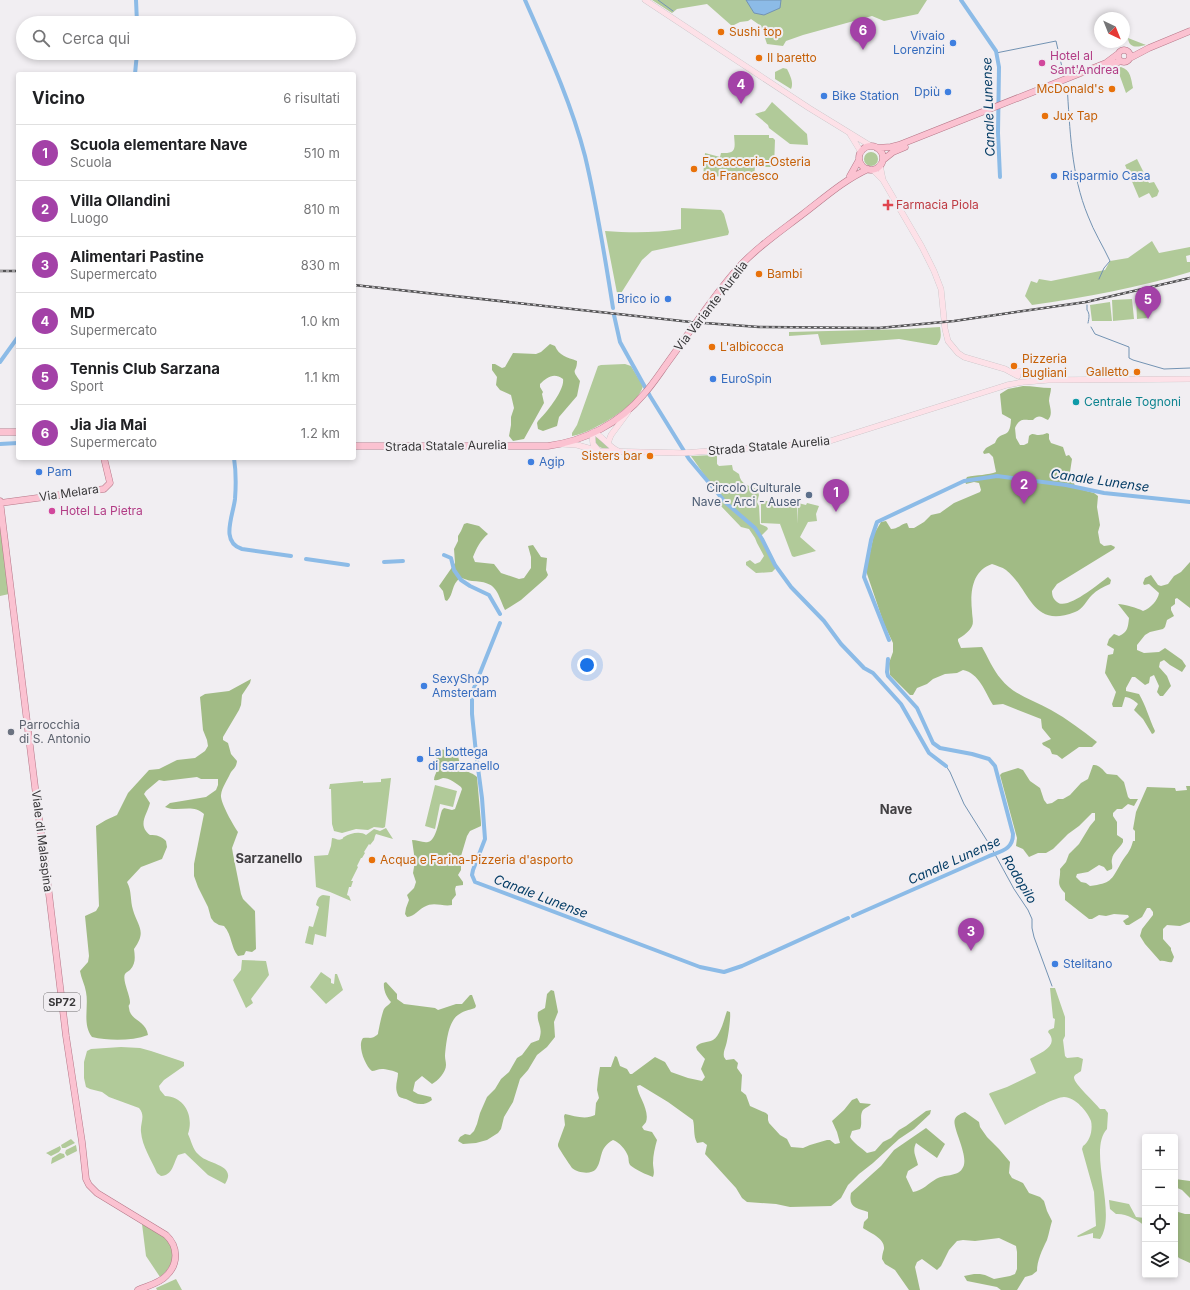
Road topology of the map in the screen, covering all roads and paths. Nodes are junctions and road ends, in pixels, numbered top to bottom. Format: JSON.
{"nodes":[{"id":1,"x":645,"y":0,"type":"edge"},
{"id":2,"x":1190,"y":31,"type":"edge"},
{"id":3,"x":1149,"y":48,"type":"junction"},
{"id":4,"x":1129,"y":51,"type":"junction"},
{"id":5,"x":1118,"y":54,"type":"junction"},
{"id":6,"x":1130,"y":58,"type":"junction"},
{"id":7,"x":1121,"y":61,"type":"junction"},
{"id":8,"x":1004,"y":106,"type":"junction"},
{"id":9,"x":991,"y":111,"type":"junction"},
{"id":10,"x":850,"y":134,"type":"junction"},
{"id":11,"x":874,"y":147,"type":"junction"},
{"id":12,"x":861,"y":152,"type":"junction"},
{"id":13,"x":859,"y":160,"type":"junction"},
{"id":14,"x":881,"y":163,"type":"junction"},
{"id":15,"x":870,"y":169,"type":"junction"},
{"id":16,"x":850,"y":178,"type":"junction"},
{"id":17,"x":883,"y":180,"type":"junction"},
{"id":18,"x":1004,"y":370,"type":"junction"},
{"id":19,"x":1012,"y":372,"type":"junction"},
{"id":20,"x":1025,"y":372,"type":"junction"},
{"id":21,"x":1018,"y":376,"type":"junction"},
{"id":22,"x":1190,"y":379,"type":"edge"},
{"id":23,"x":1048,"y":380,"type":"junction"},
{"id":24,"x":1024,"y":382,"type":"junction"},
{"id":25,"x":1009,"y":385,"type":"junction"},
{"id":26,"x":634,"y":405,"type":"junction"},
{"id":27,"x":0,"y":432,"type":"edge"},
{"id":28,"x":16,"y":432,"type":"edge"},
{"id":29,"x":593,"y":433,"type":"junction"},
{"id":30,"x":580,"y":438,"type":"joint"},
{"id":31,"x":608,"y":443,"type":"junction"},
{"id":32,"x":562,"y":444,"type":"junction"},
{"id":33,"x":356,"y":446,"type":"edge"},
{"id":34,"x":599,"y":451,"type":"junction"},
{"id":35,"x":618,"y":451,"type":"junction"},
{"id":36,"x":104,"y":460,"type":"edge"},
{"id":37,"x":0,"y":502,"type":"edge"},
{"id":38,"x":138,"y":1290,"type":"edge"}],
"edges":[{"from":1,"to":10,"type":"main road"},
{"from":2,"to":3,"type":"main road"},
{"from":3,"to":4,"type":"main road"},
{"from":3,"to":6,"type":"main road"},
{"from":4,"to":5,"type":"main road"},
{"from":4,"to":6,"type":"main road"},
{"from":5,"to":7,"type":"main road"},
{"from":5,"to":8,"type":"main road"},
{"from":6,"to":7,"type":"main road"},
{"from":7,"to":8,"type":"main road"},
{"from":8,"to":9,"type":"main road"},
{"from":9,"to":11,"type":"main road"},
{"from":9,"to":14,"type":"main road"},
{"from":10,"to":11,"type":"main road"},
{"from":10,"to":12,"type":"main road"},
{"from":11,"to":12,"type":"main road"},
{"from":11,"to":14,"type":"main road"},
{"from":12,"to":13,"type":"main road"},
{"from":13,"to":15,"type":"main road"},
{"from":13,"to":16,"type":"main road","name":"Via Variante Aurelia"},
{"from":14,"to":15,"type":"main road"},
{"from":14,"to":17,"type":"main road"},
{"from":15,"to":16,"type":"main road","name":"Via Variante Aurelia"},
{"from":15,"to":17,"type":"main road"},
{"from":16,"to":26,"type":"main road","name":"Via Variante Aurelia"},
{"from":17,"to":18,"type":"main road"},
{"from":18,"to":19,"type":"main road"},
{"from":18,"to":20,"type":"main road"},
{"from":19,"to":21,"type":"main road"},
{"from":19,"to":25,"type":"main road"},
{"from":20,"to":21,"type":"main road"},
{"from":20,"to":23,"type":"main road"},
{"from":20,"to":24,"type":"main road"},
{"from":21,"to":24,"type":"main road"},
{"from":21,"to":25,"type":"main road"},
{"from":22,"to":23,"type":"main road"},
{"from":23,"to":24,"type":"main road","name":"Strada Statale Aurelia"},
{"from":24,"to":25,"type":"main road","name":"Strada Statale Aurelia"},
{"from":25,"to":35,"type":"main road","name":"Strada Statale Aurelia"},
{"from":26,"to":29,"type":"main road","name":"Via Variante Aurelia"},
{"from":26,"to":31,"type":"main road"},
{"from":27,"to":28,"type":"main road"},
{"from":29,"to":30,"type":"main road","name":"Via Variante Aurelia"},
{"from":29,"to":31,"type":"main road"},
{"from":29,"to":34,"type":"main road"},
{"from":30,"to":32,"type":"main road","name":"Strada Statale Aurelia"},
{"from":31,"to":35,"type":"main road"},
{"from":32,"to":33,"type":"main road","name":"Strada Statale Aurelia"},
{"from":32,"to":34,"type":"main road","name":"Strada Statale Aurelia"},
{"from":34,"to":35,"type":"main road","name":"Strada Statale Aurelia"},
{"from":36,"to":37,"type":"main road","name":"Via Melara","number":"SP72"},
{"from":37,"to":38,"type":"main road","name":"Viale di Malaspina","number":"SP72"}]}
